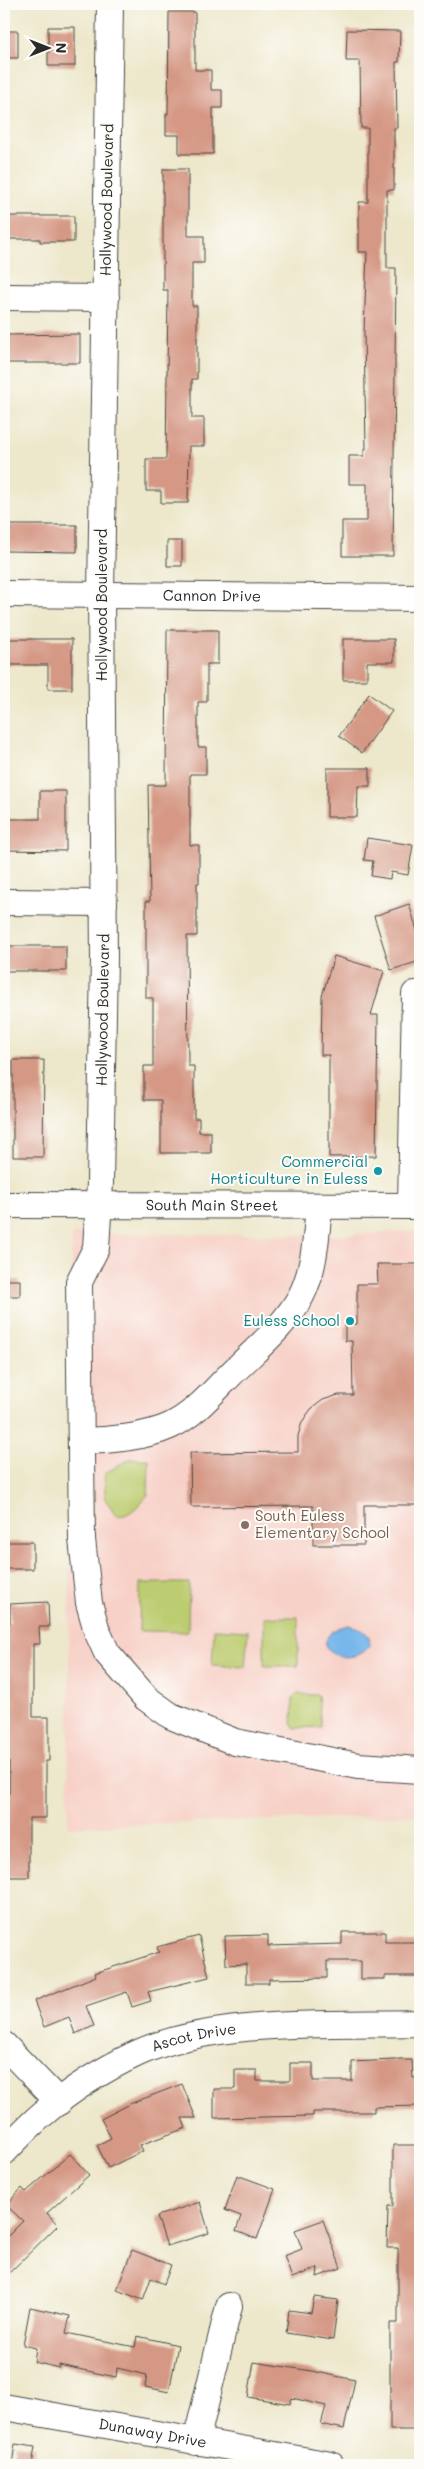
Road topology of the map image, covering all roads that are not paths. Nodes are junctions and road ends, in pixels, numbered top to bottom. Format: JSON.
{"nodes":[{"id":1,"x":110,"y":4,"type":"edge"},
{"id":2,"x":4,"y":297,"type":"edge"},
{"id":3,"x":106,"y":298,"type":"junction"},
{"id":4,"x":4,"y":594,"type":"edge"},
{"id":5,"x":101,"y":594,"type":"junction"},
{"id":6,"x":420,"y":598,"type":"edge"},
{"id":7,"x":4,"y":902,"type":"edge"},
{"id":8,"x":104,"y":903,"type":"junction"},
{"id":9,"x":420,"y":994,"type":"edge"},
{"id":10,"x":4,"y":1205,"type":"edge"},
{"id":11,"x":100,"y":1205,"type":"junction"},
{"id":12,"x":416,"y":1206,"type":"edge"},
{"id":13,"x":319,"y":1207,"type":"junction"},
{"id":14,"x":81,"y":1441,"type":"junction"},
{"id":15,"x":420,"y":1770,"type":"edge"},
{"id":16,"x":420,"y":2023,"type":"edge"},
{"id":17,"x":4,"y":2045,"type":"edge"},
{"id":18,"x":58,"y":2102,"type":"junction"},
{"id":19,"x":4,"y":2152,"type":"edge"},
{"id":20,"x":229,"y":2306,"type":"dead end"},
{"id":21,"x":4,"y":2407,"type":"edge"},
{"id":22,"x":196,"y":2442,"type":"junction"},
{"id":23,"x":331,"y":2465,"type":"edge"}],
"edges":[{"from":1,"to":3,"type":"street","name":"Hollywood Boulevard"},
{"from":2,"to":3,"type":"street"},
{"from":3,"to":5,"type":"street","name":"Hollywood Boulevard"},
{"from":4,"to":5,"type":"street","name":"Cannon Drive"},
{"from":5,"to":6,"type":"street","name":"Cannon Drive"},
{"from":5,"to":8,"type":"street","name":"Hollywood Boulevard"},
{"from":7,"to":8,"type":"street"},
{"from":8,"to":11,"type":"street","name":"Hollywood Boulevard"},
{"from":9,"to":12,"type":"street"},
{"from":10,"to":11,"type":"street","name":"South Main Street"},
{"from":11,"to":13,"type":"street","name":"South Main Street"},
{"from":11,"to":14,"type":"street","name":"Hollywood Boulevard"},
{"from":12,"to":13,"type":"street","name":"South Main Street"},
{"from":13,"to":14,"type":"street"},
{"from":14,"to":15,"type":"street","name":"Hollywood Boulevard"},
{"from":16,"to":18,"type":"street","name":"Ascot Drive"},
{"from":17,"to":18,"type":"street"},
{"from":18,"to":19,"type":"street","name":"Ascot Drive"},
{"from":20,"to":22,"type":"street"},
{"from":21,"to":22,"type":"street","name":"Dunaway Drive"},
{"from":22,"to":23,"type":"street","name":"Dunaway Drive"}]}
